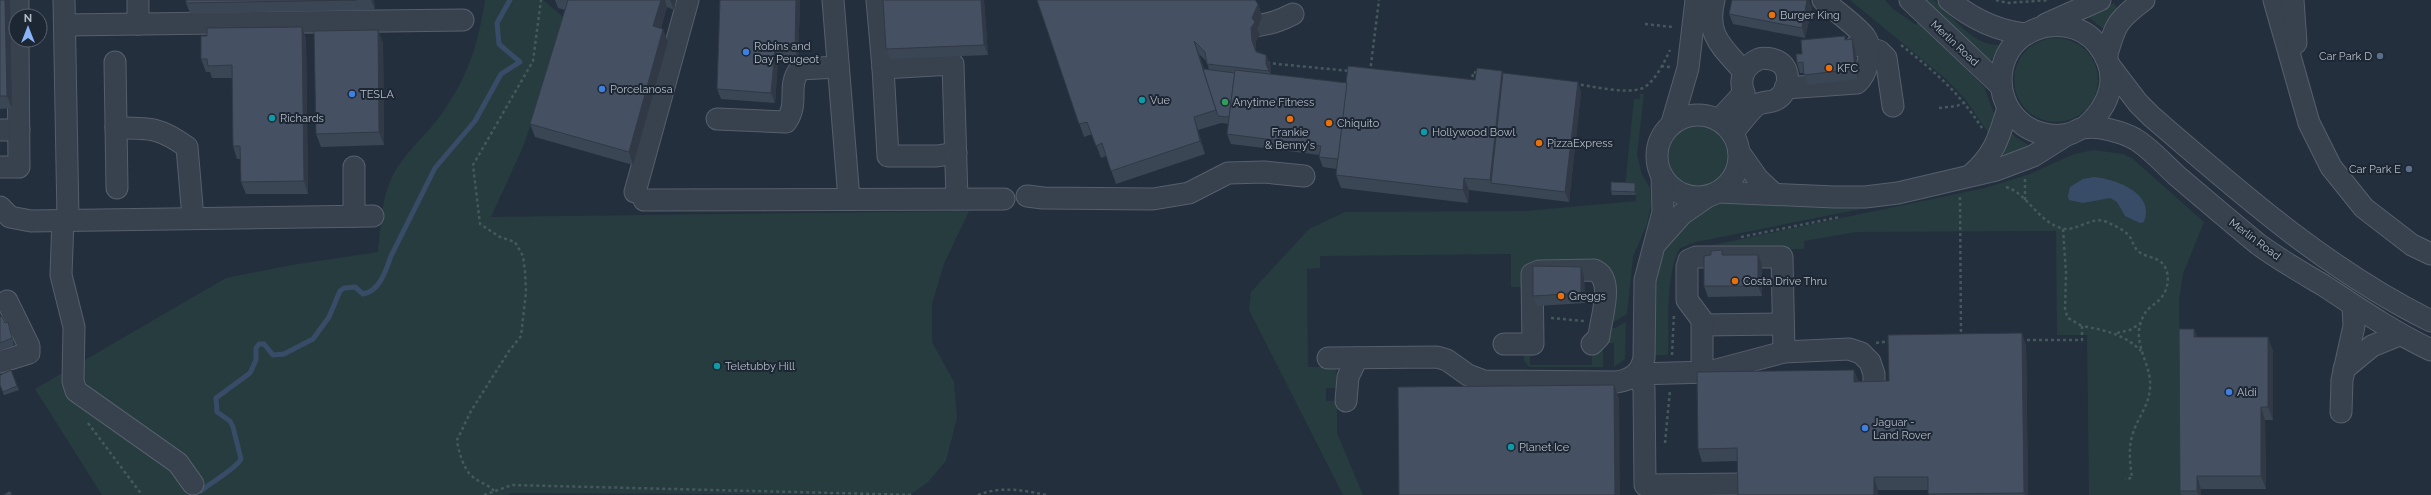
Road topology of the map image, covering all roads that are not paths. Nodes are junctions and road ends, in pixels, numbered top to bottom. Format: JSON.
{"nodes":[{"id":1,"x":64,"y":0,"type":"edge"},
{"id":2,"x":138,"y":0,"type":"edge"},
{"id":3,"x":688,"y":0,"type":"edge"},
{"id":4,"x":833,"y":0,"type":"edge"},
{"id":5,"x":877,"y":0,"type":"edge"},
{"id":6,"x":1223,"y":0,"type":"edge"},
{"id":7,"x":1696,"y":0,"type":"edge"},
{"id":8,"x":1714,"y":0,"type":"edge"},
{"id":9,"x":1726,"y":0,"type":"edge"},
{"id":10,"x":1803,"y":0,"type":"edge"},
{"id":11,"x":1823,"y":0,"type":"edge"},
{"id":12,"x":1910,"y":0,"type":"edge"},
{"id":13,"x":1949,"y":0,"type":"edge"},
{"id":14,"x":2100,"y":0,"type":"edge"},
{"id":15,"x":2144,"y":0,"type":"edge"},
{"id":16,"x":2274,"y":0,"type":"edge"},
{"id":17,"x":2278,"y":0,"type":"edge"},
{"id":18,"x":2293,"y":0,"type":"edge"},
{"id":19,"x":1293,"y":14,"type":"dead end"},
{"id":20,"x":463,"y":20,"type":"dead end"},
{"id":21,"x":2280,"y":21,"type":"junction"},
{"id":22,"x":138,"y":24,"type":"junction"},
{"id":23,"x":65,"y":25,"type":"junction"},
{"id":24,"x":2031,"y":31,"type":"junction"},
{"id":25,"x":17,"y":48,"type":"edge"},
{"id":26,"x":1868,"y":48,"type":"junction"},
{"id":27,"x":2108,"y":61,"type":"junction"},
{"id":28,"x":115,"y":62,"type":"dead end"},
{"id":29,"x":838,"y":67,"type":"junction"},
{"id":30,"x":1747,"y":67,"type":"junction"},
{"id":31,"x":883,"y":68,"type":"junction"},
{"id":32,"x":1686,"y":76,"type":"junction"},
{"id":33,"x":2001,"y":86,"type":"junction"},
{"id":34,"x":1785,"y":88,"type":"junction"},
{"id":35,"x":2301,"y":92,"type":"junction"},
{"id":36,"x":1893,"y":106,"type":"dead end"},
{"id":37,"x":2008,"y":108,"type":"junction"},
{"id":38,"x":717,"y":120,"type":"dead end"},
{"id":39,"x":1672,"y":123,"type":"junction"},
{"id":40,"x":1719,"y":123,"type":"junction"},
{"id":41,"x":116,"y":128,"type":"junction"},
{"id":42,"x":10,"y":130,"type":"edge"},
{"id":43,"x":2076,"y":131,"type":"junction"},
{"id":44,"x":1739,"y":152,"type":"junction"},
{"id":45,"x":956,"y":153,"type":"junction"},
{"id":46,"x":0,"y":167,"type":"edge"},
{"id":47,"x":354,"y":167,"type":"dead end"},
{"id":48,"x":1971,"y":175,"type":"junction"},
{"id":49,"x":1304,"y":176,"type":"dead end"},
{"id":50,"x":1662,"y":176,"type":"junction"},
{"id":51,"x":117,"y":188,"type":"dead end"},
{"id":52,"x":1773,"y":193,"type":"junction"},
{"id":53,"x":1713,"y":194,"type":"junction"},
{"id":54,"x":1027,"y":196,"type":"dead end"},
{"id":55,"x":849,"y":199,"type":"junction"},
{"id":56,"x":957,"y":199,"type":"junction"},
{"id":57,"x":1004,"y":199,"type":"dead end"},
{"id":58,"x":0,"y":207,"type":"edge"},
{"id":59,"x":193,"y":218,"type":"junction"},
{"id":60,"x":66,"y":219,"type":"junction"},
{"id":61,"x":1656,"y":243,"type":"junction"},
{"id":62,"x":2431,"y":254,"type":"edge"},
{"id":63,"x":7,"y":301,"type":"dead end"},
{"id":64,"x":2353,"y":306,"type":"junction"},
{"id":65,"x":2431,"y":321,"type":"edge"},
{"id":66,"x":1783,"y":324,"type":"junction"},
{"id":67,"x":1703,"y":325,"type":"junction"},
{"id":68,"x":2399,"y":335,"type":"junction"},
{"id":69,"x":1504,"y":344,"type":"dead end"},
{"id":70,"x":1592,"y":344,"type":"dead end"},
{"id":71,"x":2431,"y":350,"type":"edge"},
{"id":72,"x":1784,"y":352,"type":"junction"},
{"id":73,"x":1328,"y":358,"type":"dead end"},
{"id":74,"x":1365,"y":358,"type":"junction"},
{"id":75,"x":0,"y":362,"type":"edge"},
{"id":76,"x":2344,"y":369,"type":"junction"},
{"id":77,"x":1702,"y":372,"type":"junction"},
{"id":78,"x":1637,"y":374,"type":"junction"},
{"id":79,"x":1874,"y":386,"type":"edge"},
{"id":80,"x":1346,"y":401,"type":"dead end"},
{"id":81,"x":2341,"y":412,"type":"dead end"},
{"id":82,"x":193,"y":484,"type":"dead end"},
{"id":83,"x":1742,"y":484,"type":"edge"}],
"edges":[{"from":1,"to":23,"type":"street"},
{"from":2,"to":22,"type":"street"},
{"from":3,"to":55,"type":"street"},
{"from":4,"to":29,"type":"street"},
{"from":5,"to":31,"type":"street"},
{"from":6,"to":19,"type":"street"},
{"from":7,"to":32,"type":"street"},
{"from":8,"to":30,"type":"street"},
{"from":9,"to":30,"type":"street"},
{"from":10,"to":26,"type":"street"},
{"from":11,"to":26,"type":"street"},
{"from":12,"to":33,"type":"street","name":"Merlin Road"},
{"from":13,"to":24,"type":"street"},
{"from":14,"to":24,"type":"street"},
{"from":15,"to":27,"type":"street"},
{"from":16,"to":21,"type":"street"},
{"from":17,"to":21,"type":"street"},
{"from":18,"to":35,"type":"street"},
{"from":20,"to":22,"type":"street"},
{"from":21,"to":35,"type":"street"},
{"from":22,"to":23,"type":"street"},
{"from":23,"to":60,"type":"street"},
{"from":24,"to":27,"type":"street"},
{"from":24,"to":33,"type":"street"},
{"from":25,"to":42,"type":"street"},
{"from":26,"to":34,"type":"street"},
{"from":26,"to":36,"type":"street"},
{"from":27,"to":43,"type":"street"},
{"from":27,"to":65,"type":"street"},
{"from":28,"to":41,"type":"street"},
{"from":29,"to":38,"type":"street"},
{"from":29,"to":55,"type":"street"},
{"from":30,"to":34,"type":"street"},
{"from":30,"to":40,"type":"street"},
{"from":31,"to":45,"type":"street"},
{"from":31,"to":45,"type":"street"},
{"from":32,"to":39,"type":"street"},
{"from":32,"to":40,"type":"street"},
{"from":33,"to":37,"type":"street"},
{"from":34,"to":40,"type":"street"},
{"from":35,"to":62,"type":"street"},
{"from":37,"to":43,"type":"street"},
{"from":37,"to":48,"type":"street"},
{"from":39,"to":40,"type":"street"},
{"from":39,"to":50,"type":"street"},
{"from":40,"to":44,"type":"street"},
{"from":41,"to":51,"type":"street"},
{"from":41,"to":59,"type":"street"},
{"from":42,"to":46,"type":"street"},
{"from":43,"to":48,"type":"street"},
{"from":43,"to":64,"type":"street","name":"Merlin Road"},
{"from":44,"to":52,"type":"street"},
{"from":44,"to":53,"type":"street"},
{"from":45,"to":56,"type":"street"},
{"from":47,"to":59,"type":"street"},
{"from":48,"to":52,"type":"street"},
{"from":49,"to":54,"type":"street"},
{"from":50,"to":53,"type":"street"},
{"from":50,"to":61,"type":"street"},
{"from":52,"to":53,"type":"street"},
{"from":53,"to":61,"type":"street"},
{"from":55,"to":56,"type":"street"},
{"from":56,"to":57,"type":"street"},
{"from":58,"to":60,"type":"street"},
{"from":59,"to":60,"type":"street"},
{"from":60,"to":82,"type":"street"},
{"from":61,"to":78,"type":"street"},
{"from":63,"to":75,"type":"street"},
{"from":64,"to":68,"type":"street","name":"Merlin Road"},
{"from":64,"to":76,"type":"street"},
{"from":66,"to":67,"type":"street"},
{"from":66,"to":67,"type":"street"},
{"from":66,"to":72,"type":"street"},
{"from":67,"to":77,"type":"street"},
{"from":68,"to":71,"type":"street","name":"Merlin Road"},
{"from":68,"to":76,"type":"street"},
{"from":69,"to":70,"type":"street"},
{"from":72,"to":77,"type":"street"},
{"from":72,"to":79,"type":"street"},
{"from":73,"to":74,"type":"street"},
{"from":74,"to":78,"type":"street"},
{"from":74,"to":80,"type":"street"},
{"from":76,"to":81,"type":"street"},
{"from":77,"to":78,"type":"street"},
{"from":78,"to":83,"type":"street"}]}
